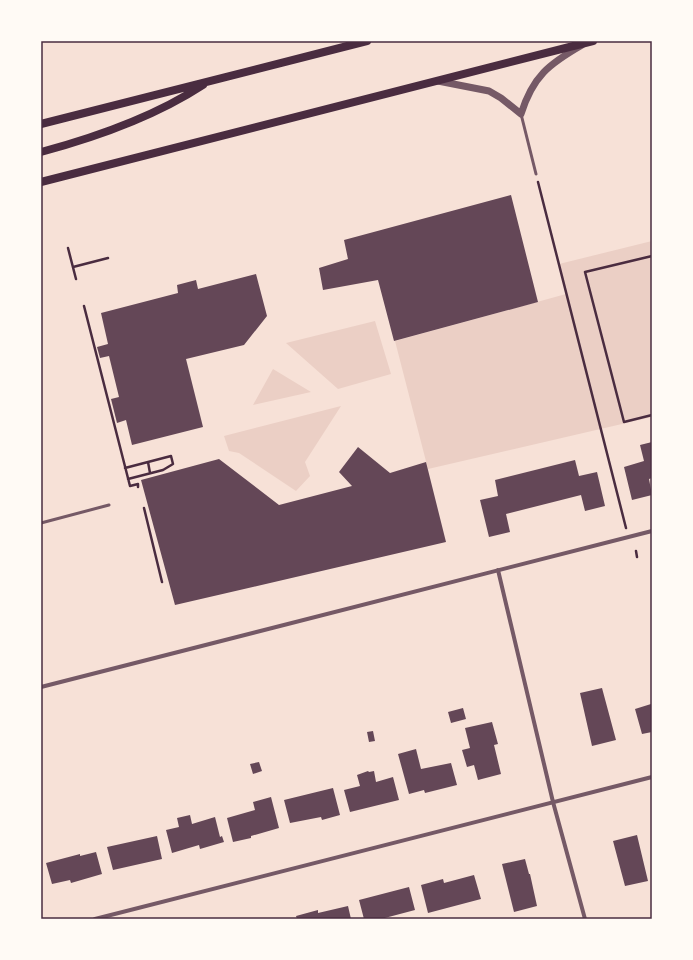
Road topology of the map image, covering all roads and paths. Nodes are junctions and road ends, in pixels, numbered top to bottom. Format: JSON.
{"nodes":[{"id":1,"x":367,"y":41,"type":"edge"},
{"id":2,"x":590,"y":42,"type":"edge"},
{"id":3,"x":209,"y":81,"type":"junction"},
{"id":4,"x":438,"y":81,"type":"junction"},
{"id":5,"x":520,"y":114,"type":"junction"},
{"id":6,"x":41,"y":124,"type":"edge"},
{"id":7,"x":41,"y":152,"type":"edge"},
{"id":8,"x":536,"y":174,"type":"joint"},
{"id":9,"x":41,"y":182,"type":"edge"},
{"id":10,"x":68,"y":248,"type":"dead end"},
{"id":11,"x":652,"y":256,"type":"edge"},
{"id":12,"x":108,"y":258,"type":"dead end"},
{"id":13,"x":73,"y":267,"type":"junction"},
{"id":14,"x":76,"y":279,"type":"dead end"},
{"id":15,"x":84,"y":306,"type":"dead end"},
{"id":16,"x":652,"y":415,"type":"edge"},
{"id":17,"x":148,"y":462,"type":"junction"},
{"id":18,"x":125,"y":468,"type":"junction"},
{"id":19,"x":150,"y":474,"type":"junction"},
{"id":20,"x":128,"y":479,"type":"junction"},
{"id":21,"x":138,"y":486,"type":"dead end"},
{"id":22,"x":109,"y":505,"type":"dead end"},
{"id":23,"x":144,"y":508,"type":"dead end"},
{"id":24,"x":41,"y":523,"type":"edge"},
{"id":25,"x":626,"y":528,"type":"dead end"},
{"id":26,"x":652,"y":532,"type":"edge"},
{"id":27,"x":636,"y":551,"type":"dead end"},
{"id":28,"x":637,"y":557,"type":"dead end"},
{"id":29,"x":498,"y":570,"type":"junction"},
{"id":30,"x":162,"y":582,"type":"dead end"},
{"id":31,"x":41,"y":687,"type":"edge"},
{"id":32,"x":652,"y":777,"type":"edge"},
{"id":33,"x":553,"y":802,"type":"junction"},
{"id":34,"x":95,"y":919,"type":"edge"},
{"id":35,"x":585,"y":919,"type":"edge"}],
"edges":[{"from":1,"to":3,"type":"main road"},
{"from":2,"to":4,"type":"main road"},
{"from":2,"to":5,"type":"street"},
{"from":3,"to":6,"type":"main road"},
{"from":3,"to":7,"type":"main road"},
{"from":4,"to":5,"type":"street"},
{"from":4,"to":9,"type":"main road"},
{"from":5,"to":8,"type":"lane"},
{"from":8,"to":25,"type":"path"},
{"from":10,"to":13,"type":"path"},
{"from":11,"to":16,"type":"path"},
{"from":12,"to":13,"type":"path"},
{"from":13,"to":14,"type":"path"},
{"from":15,"to":18,"type":"path"},
{"from":17,"to":18,"type":"path"},
{"from":17,"to":19,"type":"path"},
{"from":17,"to":19,"type":"path"},
{"from":18,"to":20,"type":"path"},
{"from":19,"to":20,"type":"path"},
{"from":20,"to":21,"type":"path"},
{"from":22,"to":24,"type":"lane"},
{"from":23,"to":30,"type":"path"},
{"from":26,"to":29,"type":"street"},
{"from":27,"to":28,"type":"path"},
{"from":29,"to":31,"type":"street"},
{"from":29,"to":33,"type":"street"},
{"from":32,"to":33,"type":"street"},
{"from":33,"to":34,"type":"street"},
{"from":33,"to":35,"type":"street"}]}
